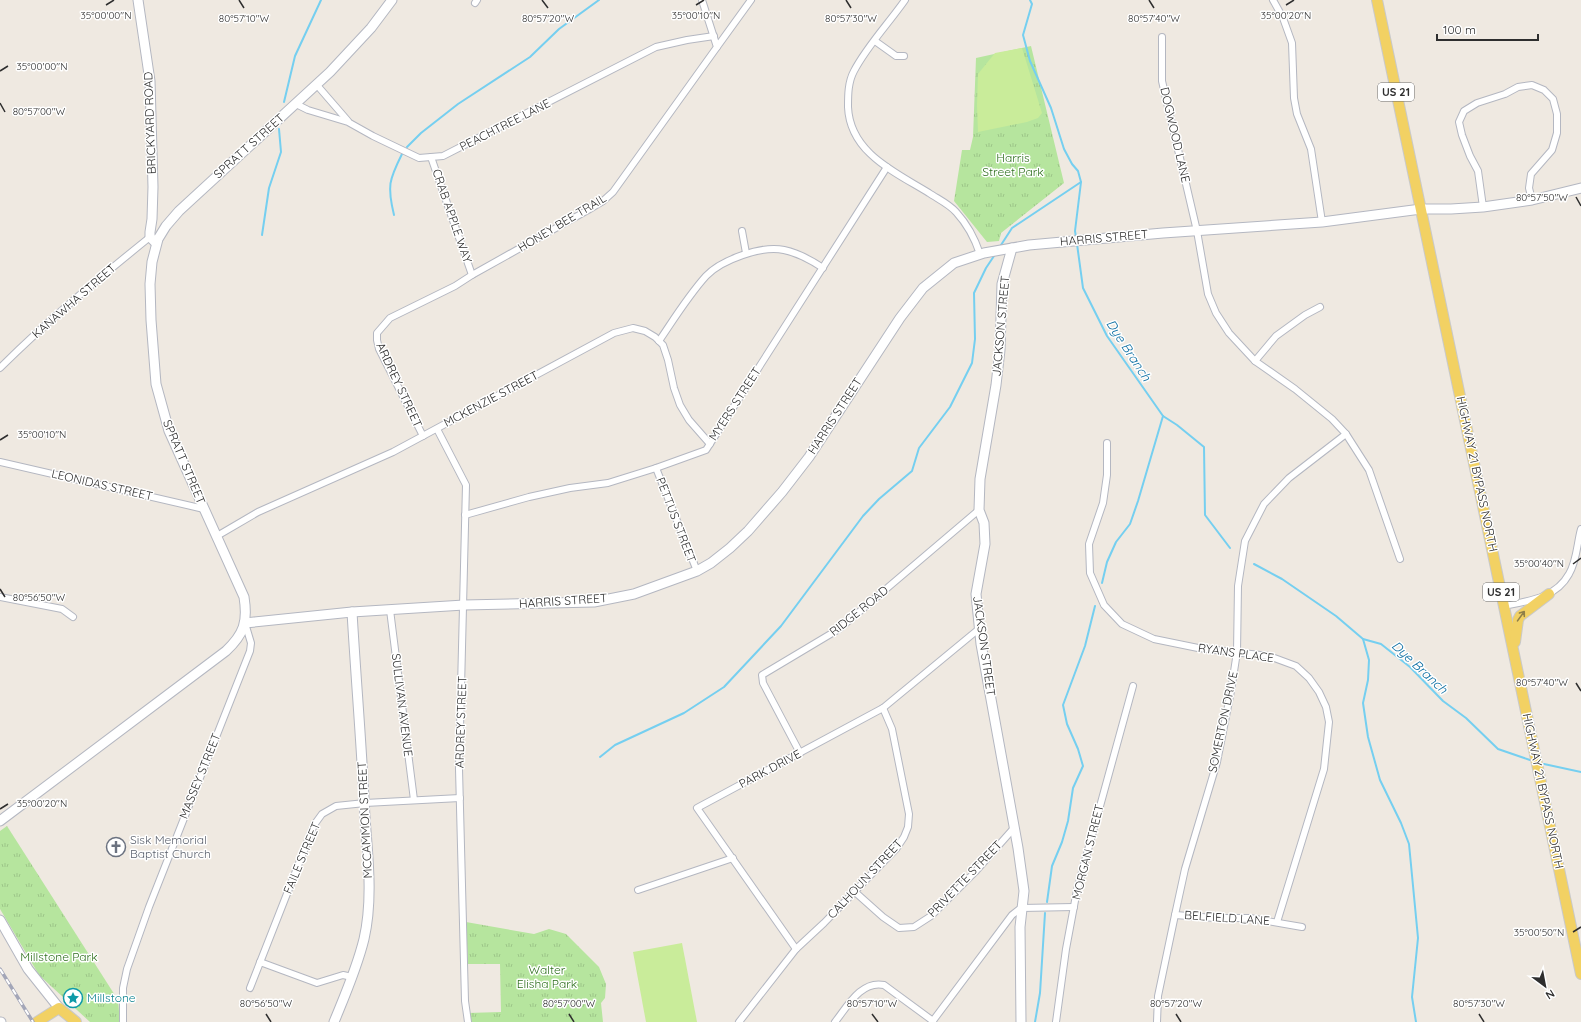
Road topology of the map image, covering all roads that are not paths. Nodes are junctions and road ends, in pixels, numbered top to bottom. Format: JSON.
{"nodes":[{"id":1,"x":138,"y":0,"type":"edge"},
{"id":2,"x":392,"y":0,"type":"edge"},
{"id":3,"x":702,"y":0,"type":"edge"},
{"id":4,"x":751,"y":0,"type":"edge"},
{"id":5,"x":905,"y":0,"type":"edge"},
{"id":6,"x":1273,"y":0,"type":"edge"},
{"id":7,"x":1377,"y":0,"type":"edge"},
{"id":8,"x":714,"y":36,"type":"junction"},
{"id":9,"x":1162,"y":37,"type":"dead end"},
{"id":10,"x":875,"y":41,"type":"junction"},
{"id":11,"x":717,"y":47,"type":"junction"},
{"id":12,"x":904,"y":56,"type":"dead end"},
{"id":13,"x":316,"y":84,"type":"junction"},
{"id":14,"x":296,"y":104,"type":"junction"},
{"id":15,"x":348,"y":122,"type":"junction"},
{"id":16,"x":431,"y":157,"type":"junction"},
{"id":17,"x":887,"y":167,"type":"junction"},
{"id":18,"x":1581,"y":188,"type":"edge"},
{"id":19,"x":1532,"y":200,"type":"junction"},
{"id":20,"x":1483,"y":207,"type":"junction"},
{"id":21,"x":1421,"y":209,"type":"junction"},
{"id":22,"x":1322,"y":222,"type":"junction"},
{"id":23,"x":742,"y":231,"type":"dead end"},
{"id":24,"x":1197,"y":231,"type":"junction"},
{"id":25,"x":153,"y":240,"type":"junction"},
{"id":26,"x":1012,"y":248,"type":"junction"},
{"id":27,"x":746,"y":253,"type":"junction"},
{"id":28,"x":980,"y":254,"type":"junction"},
{"id":29,"x":823,"y":268,"type":"junction"},
{"id":30,"x":472,"y":275,"type":"junction"},
{"id":31,"x":1320,"y":307,"type":"dead end"},
{"id":32,"x":377,"y":333,"type":"joint"},
{"id":33,"x":659,"y":340,"type":"junction"},
{"id":34,"x":1255,"y":361,"type":"junction"},
{"id":35,"x":0,"y":368,"type":"edge"},
{"id":36,"x":437,"y":429,"type":"junction"},
{"id":37,"x":1346,"y":434,"type":"junction"},
{"id":38,"x":423,"y":436,"type":"junction"},
{"id":39,"x":1107,"y":443,"type":"dead end"},
{"id":40,"x":710,"y":444,"type":"junction"},
{"id":41,"x":0,"y":462,"type":"edge"},
{"id":42,"x":656,"y":468,"type":"junction"},
{"id":43,"x":204,"y":509,"type":"junction"},
{"id":44,"x":979,"y":510,"type":"junction"},
{"id":45,"x":465,"y":515,"type":"junction"},
{"id":46,"x":1581,"y":528,"type":"edge"},
{"id":47,"x":217,"y":536,"type":"junction"},
{"id":48,"x":1400,"y":559,"type":"dead end"},
{"id":49,"x":697,"y":571,"type":"junction"},
{"id":50,"x":1549,"y":594,"type":"junction"},
{"id":51,"x":0,"y":597,"type":"edge"},
{"id":52,"x":464,"y":605,"type":"junction"},
{"id":53,"x":1504,"y":606,"type":"junction"},
{"id":54,"x":390,"y":610,"type":"junction"},
{"id":55,"x":352,"y":612,"type":"junction"},
{"id":56,"x":73,"y":617,"type":"dead end"},
{"id":57,"x":245,"y":623,"type":"junction"},
{"id":58,"x":980,"y":628,"type":"junction"},
{"id":59,"x":1514,"y":650,"type":"junction"},
{"id":60,"x":1237,"y":652,"type":"junction"},
{"id":61,"x":1132,"y":686,"type":"dead end"},
{"id":62,"x":883,"y":708,"type":"junction"},
{"id":63,"x":800,"y":753,"type":"junction"},
{"id":64,"x":460,"y":798,"type":"junction"},
{"id":65,"x":414,"y":800,"type":"junction"},
{"id":66,"x":364,"y":803,"type":"junction"},
{"id":67,"x":0,"y":822,"type":"edge"},
{"id":68,"x":1014,"y":828,"type":"junction"},
{"id":69,"x":733,"y":858,"type":"junction"},
{"id":70,"x":638,"y":890,"type":"dead end"},
{"id":71,"x":855,"y":892,"type":"junction"},
{"id":72,"x":1074,"y":907,"type":"junction"},
{"id":73,"x":1022,"y":908,"type":"junction"},
{"id":74,"x":1174,"y":915,"type":"junction"},
{"id":75,"x":0,"y":920,"type":"edge"},
{"id":76,"x":1277,"y":922,"type":"junction"},
{"id":77,"x":1302,"y":927,"type":"dead end"},
{"id":78,"x":796,"y":949,"type":"junction"},
{"id":79,"x":260,"y":962,"type":"junction"},
{"id":80,"x":1581,"y":974,"type":"edge"},
{"id":81,"x":352,"y":977,"type":"junction"},
{"id":82,"x":250,"y":988,"type":"dead end"},
{"id":83,"x":59,"y":1008,"type":"junction"},
{"id":84,"x":37,"y":1022,"type":"edge"},
{"id":85,"x":76,"y":1022,"type":"edge"},
{"id":86,"x":123,"y":1022,"type":"edge"},
{"id":87,"x":334,"y":1022,"type":"edge"},
{"id":88,"x":468,"y":1022,"type":"edge"},
{"id":89,"x":738,"y":1022,"type":"edge"},
{"id":90,"x":836,"y":1022,"type":"edge"},
{"id":91,"x":932,"y":1022,"type":"edge"},
{"id":92,"x":1021,"y":1022,"type":"edge"},
{"id":93,"x":1056,"y":1022,"type":"edge"},
{"id":94,"x":1158,"y":1022,"type":"edge"}],
"edges":[{"from":1,"to":25,"type":"street","name":"BRICKYARD ROAD"},
{"from":2,"to":13,"type":"street","name":"SPRATT STREET"},
{"from":3,"to":8,"type":"street"},
{"from":4,"to":11,"type":"street","name":"HONEY BEE TRAIL"},
{"from":5,"to":10,"type":"street"},
{"from":6,"to":22,"type":"street"},
{"from":7,"to":21,"type":"main road","number":"US 21"},
{"from":8,"to":11,"type":"street"},
{"from":8,"to":16,"type":"street","name":"PEACHTREE LANE"},
{"from":9,"to":24,"type":"street","name":"DOGWOOD LANE"},
{"from":10,"to":12,"type":"street"},
{"from":10,"to":17,"type":"street"},
{"from":11,"to":30,"type":"street","name":"HONEY BEE TRAIL"},
{"from":13,"to":14,"type":"street","name":"SPRATT STREET"},
{"from":13,"to":15,"type":"street"},
{"from":14,"to":15,"type":"street","name":"PEACHTREE LANE"},
{"from":14,"to":25,"type":"street","name":"SPRATT STREET"},
{"from":15,"to":16,"type":"street","name":"PEACHTREE LANE"},
{"from":16,"to":30,"type":"street","name":"CRAB APPLE WAY"},
{"from":17,"to":28,"type":"street"},
{"from":17,"to":29,"type":"street","name":"MYERS STREET"},
{"from":18,"to":19,"type":"street","name":"HARRIS STREET"},
{"from":19,"to":20,"type":"street","name":"HARRIS STREET"},
{"from":19,"to":20,"type":"street"},
{"from":20,"to":21,"type":"street","name":"HARRIS STREET"},
{"from":21,"to":22,"type":"street","name":"HARRIS STREET"},
{"from":21,"to":53,"type":"main road","name":"HIGHWAY 21 BYPASS NORTH","number":"US 21"},
{"from":22,"to":24,"type":"street","name":"HARRIS STREET"},
{"from":23,"to":27,"type":"street"},
{"from":24,"to":26,"type":"street","name":"HARRIS STREET"},
{"from":24,"to":34,"type":"street","name":"DOGWOOD LANE"},
{"from":25,"to":35,"type":"street","name":"KANAWHA STREET"},
{"from":25,"to":43,"type":"street","name":"SPRATT STREET"},
{"from":26,"to":28,"type":"street","name":"HARRIS STREET"},
{"from":26,"to":44,"type":"street","name":"JACKSON STREET"},
{"from":27,"to":29,"type":"street"},
{"from":27,"to":33,"type":"street"},
{"from":28,"to":49,"type":"street","name":"HARRIS STREET"},
{"from":29,"to":40,"type":"street","name":"MYERS STREET"},
{"from":30,"to":32,"type":"street","name":"HONEY BEE TRAIL"},
{"from":31,"to":34,"type":"street"},
{"from":32,"to":38,"type":"street","name":"ARDREY STREET"},
{"from":33,"to":36,"type":"street","name":"MCKENZIE STREET"},
{"from":33,"to":40,"type":"street"},
{"from":34,"to":37,"type":"street","name":"DOGWOOD LANE"},
{"from":36,"to":38,"type":"street","name":"MCKENZIE STREET"},
{"from":36,"to":45,"type":"street","name":"ARDREY STREET"},
{"from":37,"to":48,"type":"street","name":"DOGWOOD LANE"},
{"from":37,"to":60,"type":"street","name":"SOMERTON DRIVE"},
{"from":38,"to":47,"type":"street","name":"MCKENZIE STREET"},
{"from":39,"to":60,"type":"street","name":"RYANS PLACE"},
{"from":40,"to":42,"type":"street","name":"MYERS STREET"},
{"from":41,"to":43,"type":"street","name":"LEONIDAS STREET"},
{"from":42,"to":45,"type":"street","name":"MYERS STREET"},
{"from":42,"to":49,"type":"street","name":"PETTUS STREET"},
{"from":43,"to":47,"type":"street","name":"SPRATT STREET"},
{"from":44,"to":58,"type":"street","name":"JACKSON STREET"},
{"from":44,"to":63,"type":"street","name":"RIDGE ROAD"},
{"from":45,"to":52,"type":"street","name":"ARDREY STREET"},
{"from":46,"to":50,"type":"street"},
{"from":47,"to":57,"type":"street","name":"SPRATT STREET"},
{"from":49,"to":52,"type":"street","name":"HARRIS STREET"},
{"from":50,"to":53,"type":"street"},
{"from":59,"to":50,"type":"main road","one_way":true},
{"from":51,"to":56,"type":"street"},
{"from":52,"to":54,"type":"street","name":"HARRIS STREET"},
{"from":52,"to":64,"type":"street","name":"ARDREY STREET"},
{"from":53,"to":59,"type":"main road","name":"HIGHWAY 21 BYPASS NORTH","number":"US 21"},
{"from":54,"to":55,"type":"street","name":"HARRIS STREET"},
{"from":54,"to":65,"type":"street","name":"SULLIVAN AVENUE"},
{"from":55,"to":57,"type":"street","name":"HARRIS STREET"},
{"from":55,"to":66,"type":"street","name":"MCCAMMON STREET"},
{"from":57,"to":67,"type":"street","name":"SPRATT STREET"},
{"from":57,"to":86,"type":"street","name":"MASSEY STREET"},
{"from":58,"to":62,"type":"street","name":"PARK DRIVE"},
{"from":58,"to":68,"type":"street","name":"JACKSON STREET"},
{"from":59,"to":80,"type":"main road","name":"HIGHWAY 21 BYPASS NORTH","number":"US 21"},
{"from":60,"to":74,"type":"street","name":"SOMERTON DRIVE"},
{"from":60,"to":76,"type":"street","name":"RYANS PLACE"},
{"from":61,"to":72,"type":"street","name":"MORGAN STREET"},
{"from":62,"to":63,"type":"street","name":"PARK DRIVE"},
{"from":62,"to":71,"type":"street","name":"CALHOUN STREET"},
{"from":63,"to":69,"type":"street","name":"PARK DRIVE"},
{"from":64,"to":65,"type":"street","name":"FAILE STREET"},
{"from":64,"to":88,"type":"street","name":"ARDREY STREET"},
{"from":65,"to":66,"type":"street","name":"FAILE STREET"},
{"from":66,"to":79,"type":"street","name":"FAILE STREET"},
{"from":66,"to":81,"type":"street","name":"MCCAMMON STREET"},
{"from":68,"to":71,"type":"street","name":"PRIVETTE STREET"},
{"from":68,"to":73,"type":"street","name":"JACKSON STREET"},
{"from":69,"to":70,"type":"street"},
{"from":69,"to":78,"type":"street","name":"PARK DRIVE"},
{"from":71,"to":78,"type":"street","name":"CALHOUN STREET"},
{"from":72,"to":73,"type":"street"},
{"from":72,"to":93,"type":"street","name":"MORGAN STREET"},
{"from":73,"to":91,"type":"street"},
{"from":73,"to":92,"type":"street","name":"JACKSON STREET"},
{"from":74,"to":76,"type":"street","name":"BELFIELD LANE"},
{"from":74,"to":94,"type":"street","name":"SOMERTON DRIVE"},
{"from":75,"to":83,"type":"street"},
{"from":76,"to":77,"type":"street","name":"BELFIELD LANE"},
{"from":78,"to":89,"type":"street","name":"CALHOUN STREET"},
{"from":79,"to":81,"type":"street"},
{"from":79,"to":82,"type":"street","name":"FAILE STREET"},
{"from":81,"to":87,"type":"street","name":"MCCAMMON STREET"},
{"from":83,"to":84,"type":"main road"},
{"from":83,"to":85,"type":"main road"},
{"from":90,"to":91,"type":"street"}]}
